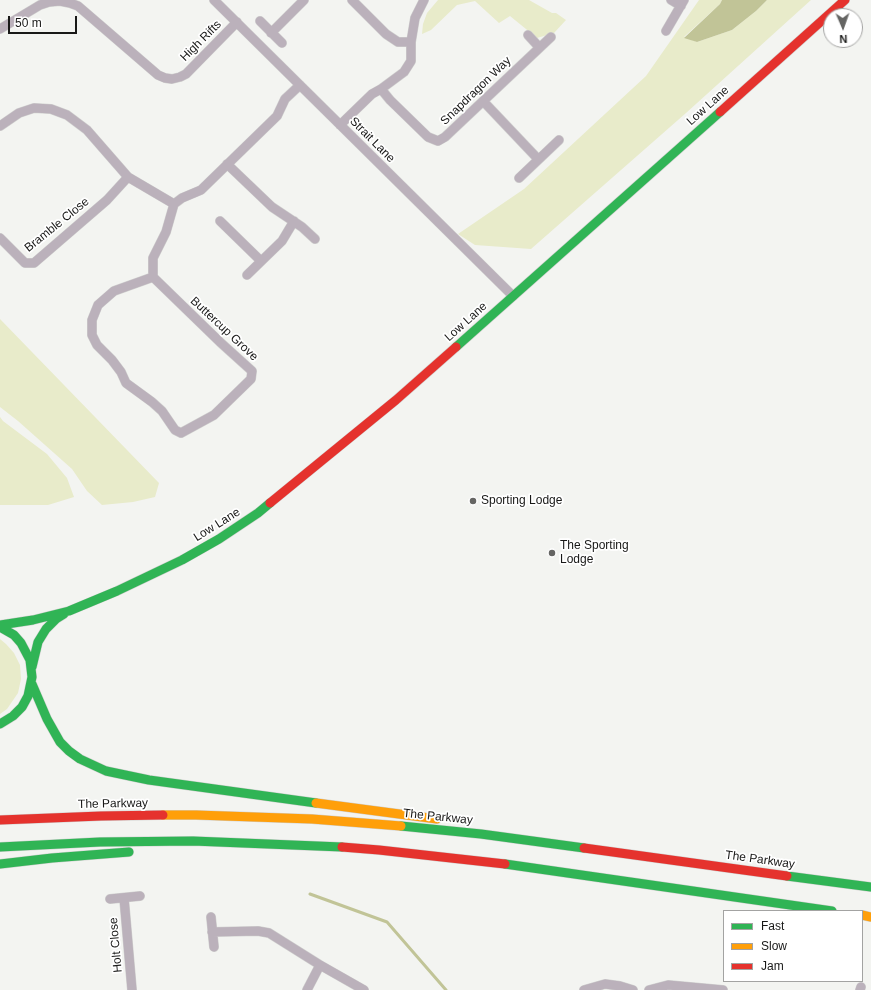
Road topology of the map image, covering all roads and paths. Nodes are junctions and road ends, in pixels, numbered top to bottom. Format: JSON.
{"nodes":[{"id":1,"x":214,"y":0,"type":"edge"},
{"id":2,"x":304,"y":0,"type":"edge"},
{"id":3,"x":352,"y":0,"type":"edge"},
{"id":4,"x":424,"y":0,"type":"edge"},
{"id":5,"x":671,"y":0,"type":"edge"},
{"id":6,"x":845,"y":0,"type":"edge"},
{"id":7,"x":48,"y":1,"type":"edge"},
{"id":8,"x":682,"y":3,"type":"edge"},
{"id":9,"x":237,"y":22,"type":"junction"},
{"id":10,"x":260,"y":22,"type":"dead end"},
{"id":11,"x":0,"y":29,"type":"edge"},
{"id":12,"x":666,"y":31,"type":"dead end"},
{"id":13,"x":271,"y":33,"type":"junction"},
{"id":14,"x":528,"y":35,"type":"dead end"},
{"id":15,"x":551,"y":36,"type":"dead end"},
{"id":16,"x":411,"y":42,"type":"junction"},
{"id":17,"x":282,"y":43,"type":"dead end"},
{"id":18,"x":539,"y":47,"type":"junction"},
{"id":19,"x":300,"y":85,"type":"junction"},
{"id":20,"x":381,"y":89,"type":"junction"},
{"id":21,"x":483,"y":101,"type":"junction"},
{"id":22,"x":340,"y":125,"type":"junction"},
{"id":23,"x":0,"y":126,"type":"edge"},
{"id":24,"x":559,"y":140,"type":"dead end"},
{"id":25,"x":538,"y":159,"type":"junction"},
{"id":26,"x":227,"y":164,"type":"junction"},
{"id":27,"x":128,"y":177,"type":"junction"},
{"id":28,"x":519,"y":178,"type":"dead end"},
{"id":29,"x":174,"y":204,"type":"junction"},
{"id":30,"x":220,"y":221,"type":"dead end"},
{"id":31,"x":294,"y":222,"type":"junction"},
{"id":32,"x":0,"y":238,"type":"edge"},
{"id":33,"x":314,"y":240,"type":"dead end"},
{"id":34,"x":261,"y":261,"type":"junction"},
{"id":35,"x":247,"y":275,"type":"dead end"},
{"id":36,"x":153,"y":277,"type":"junction"},
{"id":37,"x":513,"y":296,"type":"junction"},
{"id":38,"x":69,"y":611,"type":"junction"},
{"id":39,"x":0,"y":626,"type":"edge"},
{"id":40,"x":32,"y":670,"type":"junction"},
{"id":41,"x":32,"y":684,"type":"junction"},
{"id":42,"x":1,"y":725,"type":"edge"},
{"id":43,"x":0,"y":820,"type":"edge"},
{"id":44,"x":448,"y":820,"type":"dead end"},
{"id":45,"x":503,"y":828,"type":"dead end"},
{"id":46,"x":310,"y":845,"type":"junction"},
{"id":47,"x":0,"y":847,"type":"edge"},
{"id":48,"x":161,"y":851,"type":"dead end"},
{"id":49,"x":138,"y":852,"type":"dead end"},
{"id":50,"x":642,"y":856,"type":"junction"},
{"id":51,"x":0,"y":864,"type":"edge"},
{"id":52,"x":871,"y":888,"type":"edge"},
{"id":53,"x":140,"y":896,"type":"dead end"},
{"id":54,"x":124,"y":898,"type":"junction"},
{"id":55,"x":110,"y":899,"type":"dead end"},
{"id":56,"x":825,"y":910,"type":"edge"},
{"id":57,"x":211,"y":917,"type":"dead end"},
{"id":58,"x":212,"y":932,"type":"junction"},
{"id":59,"x":214,"y":947,"type":"dead end"},
{"id":60,"x":320,"y":965,"type":"junction"},
{"id":61,"x":132,"y":990,"type":"edge"},
{"id":62,"x":306,"y":990,"type":"edge"},
{"id":63,"x":364,"y":990,"type":"edge"},
{"id":64,"x":584,"y":990,"type":"edge"},
{"id":65,"x":633,"y":990,"type":"edge"},
{"id":66,"x":649,"y":990,"type":"edge"},
{"id":67,"x":723,"y":990,"type":"edge"}],
"edges":[{"from":1,"to":9,"type":"street","name":"Strait Lane"},
{"from":2,"to":13,"type":"street"},
{"from":3,"to":16,"type":"street"},
{"from":4,"to":16,"type":"street"},
{"from":5,"to":8,"type":"street"},
{"from":6,"to":37,"type":"main road","name":"Low Lane"},
{"from":7,"to":9,"type":"street","name":"High Rifts"},
{"from":7,"to":11,"type":"street","name":"High Rifts"},
{"from":8,"to":12,"type":"street"},
{"from":9,"to":19,"type":"street","name":"Strait Lane"},
{"from":10,"to":13,"type":"street"},
{"from":13,"to":17,"type":"street"},
{"from":14,"to":18,"type":"street"},
{"from":15,"to":18,"type":"street","name":"Snapdragon Way"},
{"from":16,"to":20,"type":"street"},
{"from":18,"to":21,"type":"street","name":"Snapdragon Way"},
{"from":19,"to":22,"type":"street","name":"Strait Lane"},
{"from":19,"to":26,"type":"street"},
{"from":20,"to":21,"type":"street","name":"Snapdragon Way"},
{"from":20,"to":22,"type":"street"},
{"from":21,"to":25,"type":"street"},
{"from":22,"to":37,"type":"street","name":"Strait Lane"},
{"from":23,"to":27,"type":"street"},
{"from":24,"to":25,"type":"street"},
{"from":25,"to":28,"type":"street"},
{"from":26,"to":29,"type":"street"},
{"from":26,"to":31,"type":"street"},
{"from":27,"to":29,"type":"street"},
{"from":27,"to":32,"type":"street","name":"Bramble Close"},
{"from":29,"to":36,"type":"street"},
{"from":30,"to":34,"type":"street"},
{"from":31,"to":33,"type":"street"},
{"from":31,"to":34,"type":"street"},
{"from":34,"to":35,"type":"street"},
{"from":36,"to":36,"type":"street","name":"Buttercup Grove"},
{"from":37,"to":38,"type":"main road","name":"Low Lane"},
{"from":38,"to":39,"type":"main road","name":"Low Lane"},
{"from":38,"to":40,"type":"main road","name":"Low Lane"},
{"from":39,"to":40,"type":"main road"},
{"from":40,"to":41,"type":"main road"},
{"from":41,"to":42,"type":"main road"},
{"from":41,"to":44,"type":"main road"},
{"from":43,"to":50,"type":"main road","name":"The Parkway"},
{"from":45,"to":50,"type":"main road"},
{"from":46,"to":47,"type":"main road"},
{"from":46,"to":48,"type":"main road"},
{"from":46,"to":56,"type":"main road"},
{"from":49,"to":51,"type":"main road"},
{"from":50,"to":52,"type":"main road","name":"The Parkway"},
{"from":53,"to":54,"type":"street"},
{"from":54,"to":55,"type":"street"},
{"from":54,"to":61,"type":"street","name":"Holt Close"},
{"from":57,"to":58,"type":"street"},
{"from":58,"to":59,"type":"street"},
{"from":58,"to":60,"type":"street"},
{"from":60,"to":62,"type":"street"},
{"from":60,"to":63,"type":"street"},
{"from":64,"to":65,"type":"street"},
{"from":66,"to":67,"type":"street"}]}
